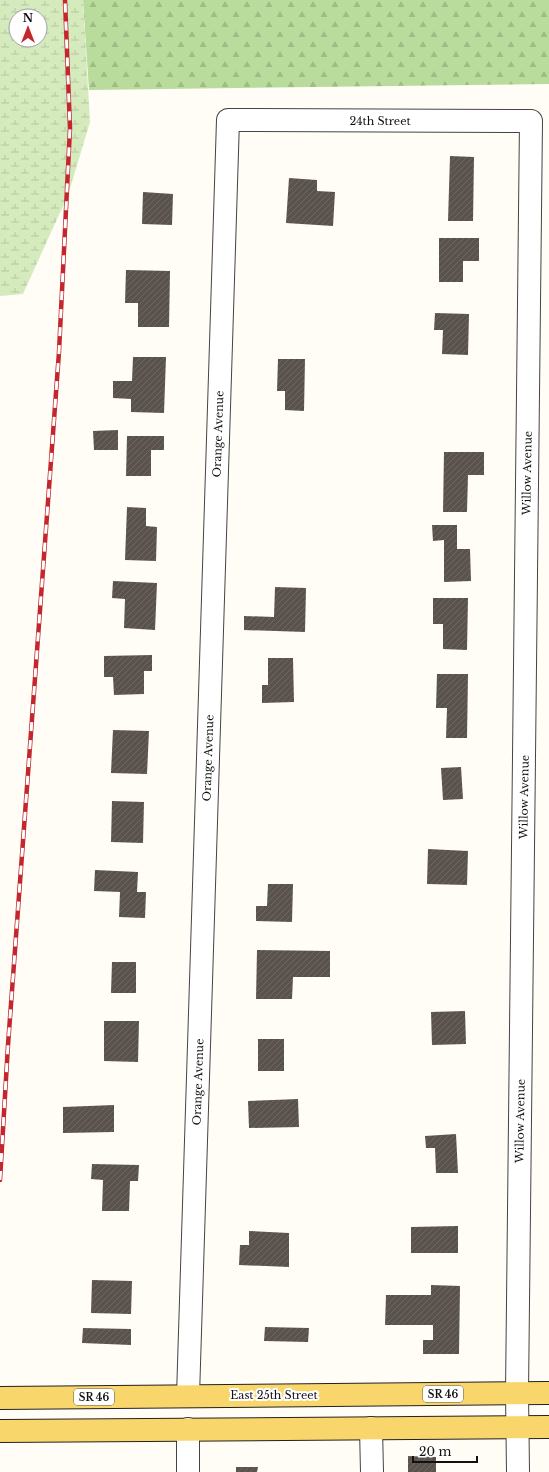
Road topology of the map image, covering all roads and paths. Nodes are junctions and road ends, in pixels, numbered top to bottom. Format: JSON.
{"nodes":[{"id":1,"x":228,"y":120,"type":"joint"},
{"id":2,"x":532,"y":121,"type":"joint"},
{"id":3,"x":517,"y":1393,"type":"junction"},
{"id":4,"x":549,"y":1393,"type":"edge"},
{"id":5,"x":188,"y":1396,"type":"junction"},
{"id":6,"x":0,"y":1398,"type":"edge"},
{"id":7,"x":549,"y":1427,"type":"edge"},
{"id":8,"x":371,"y":1428,"type":"junction"},
{"id":9,"x":517,"y":1428,"type":"junction"},
{"id":10,"x":188,"y":1429,"type":"junction"},
{"id":11,"x":22,"y":1430,"type":"junction"},
{"id":12,"x":0,"y":1431,"type":"edge"},
{"id":13,"x":188,"y":1472,"type":"edge"},
{"id":14,"x":372,"y":1472,"type":"edge"},
{"id":15,"x":518,"y":1472,"type":"edge"}],
"edges":[{"from":1,"to":2,"type":"street","name":"24th Street"},
{"from":1,"to":5,"type":"street","name":"Orange Avenue"},
{"from":2,"to":3,"type":"street","name":"Willow Avenue"},
{"from":3,"to":4,"type":"main road","name":"East 25th Street","number":"SR 46"},
{"from":3,"to":5,"type":"main road","name":"East 25th Street","number":"SR 46"},
{"from":3,"to":9,"type":"street","name":"Willow Avenue"},
{"from":5,"to":6,"type":"main road","name":"East 25th Street","number":"SR 46"},
{"from":5,"to":11,"type":"main road"},
{"from":7,"to":9,"type":"main road"},
{"from":8,"to":9,"type":"main road"},
{"from":8,"to":10,"type":"main road"},
{"from":8,"to":14,"type":"street"},
{"from":9,"to":15,"type":"street","name":"Willow Avenue"},
{"from":10,"to":11,"type":"main road"},
{"from":10,"to":13,"type":"street"},
{"from":11,"to":12,"type":"main road"}]}
